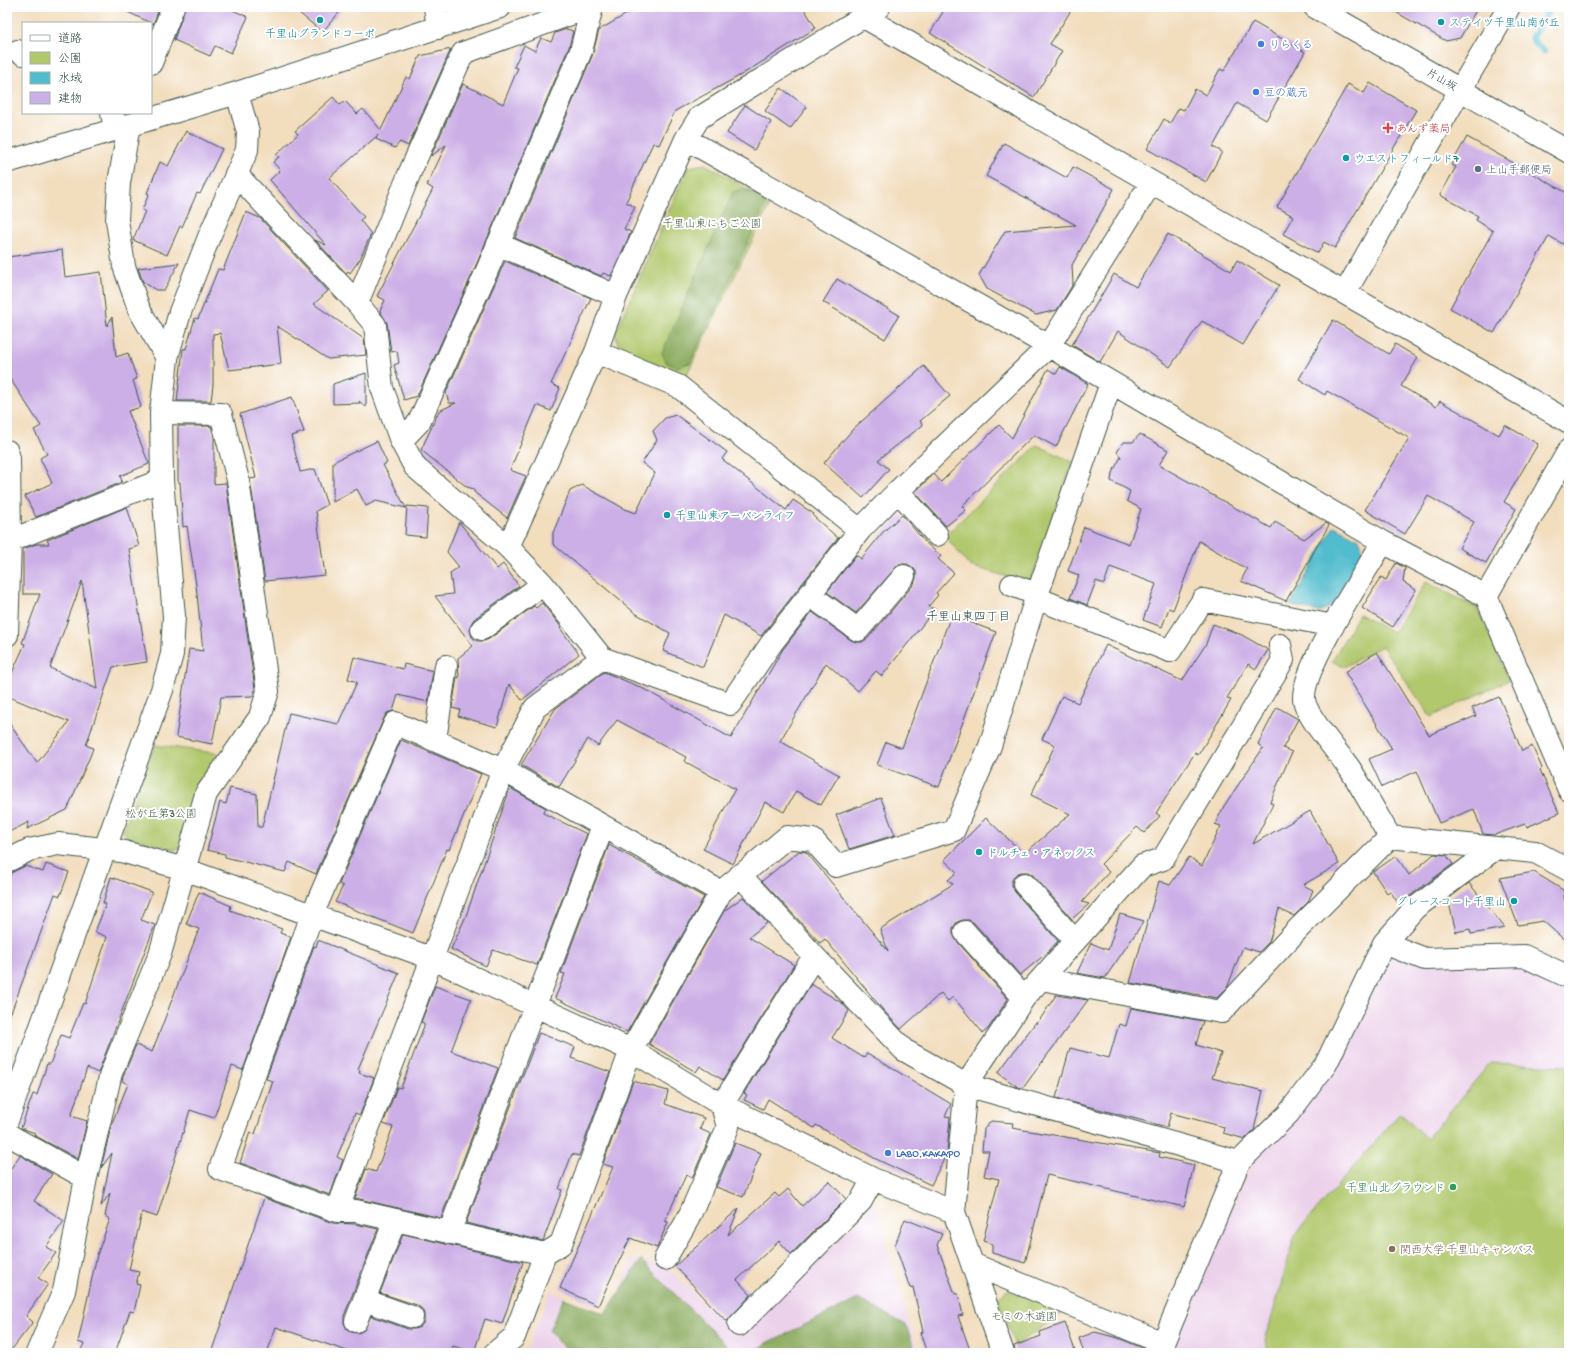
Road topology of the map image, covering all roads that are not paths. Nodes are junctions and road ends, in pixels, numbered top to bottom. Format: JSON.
{"nodes":[{"id":1,"x":172,"y":7,"type":"edge"},
{"id":2,"x":500,"y":7,"type":"edge"},
{"id":3,"x":591,"y":7,"type":"edge"},
{"id":4,"x":1315,"y":7,"type":"edge"},
{"id":5,"x":1509,"y":7,"type":"edge"},
{"id":6,"x":872,"y":12,"type":"edge"},
{"id":7,"x":437,"y":17,"type":"edge"},
{"id":8,"x":152,"y":60,"type":"edge"},
{"id":9,"x":1460,"y":90,"type":"junction"},
{"id":10,"x":237,"y":93,"type":"junction"},
{"id":11,"x":130,"y":120,"type":"edge"},
{"id":12,"x":686,"y":139,"type":"junction"},
{"id":13,"x":1569,"y":152,"type":"edge"},
{"id":14,"x":7,"y":162,"type":"edge"},
{"id":15,"x":236,"y":174,"type":"junction"},
{"id":16,"x":1151,"y":183,"type":"junction"},
{"id":17,"x":498,"y":244,"type":"junction"},
{"id":18,"x":1345,"y":293,"type":"junction"},
{"id":19,"x":616,"y":296,"type":"junction"},
{"id":20,"x":357,"y":303,"type":"junction"},
{"id":21,"x":1049,"y":346,"type":"junction"},
{"id":22,"x":596,"y":352,"type":"junction"},
{"id":23,"x":166,"y":358,"type":"junction"},
{"id":24,"x":1111,"y":383,"type":"junction"},
{"id":25,"x":161,"y":413,"type":"junction"},
{"id":26,"x":1569,"y":422,"type":"edge"},
{"id":27,"x":401,"y":441,"type":"junction"},
{"id":28,"x":1569,"y":450,"type":"edge"},
{"id":29,"x":7,"y":451,"type":"edge"},
{"id":30,"x":162,"y":480,"type":"junction"},
{"id":31,"x":898,"y":491,"type":"junction"},
{"id":32,"x":860,"y":530,"type":"junction"},
{"id":33,"x":937,"y":535,"type":"dead end"},
{"id":34,"x":8,"y":542,"type":"edge"},
{"id":35,"x":1383,"y":542,"type":"junction"},
{"id":36,"x":508,"y":546,"type":"junction"},
{"id":37,"x":904,"y":576,"type":"dead end"},
{"id":38,"x":543,"y":584,"type":"junction"},
{"id":39,"x":1012,"y":585,"type":"dead end"},
{"id":40,"x":810,"y":595,"type":"junction"},
{"id":41,"x":1486,"y":596,"type":"junction"},
{"id":42,"x":1036,"y":598,"type":"junction"},
{"id":43,"x":1333,"y":626,"type":"junction"},
{"id":44,"x":482,"y":629,"type":"dead end"},
{"id":45,"x":7,"y":635,"type":"edge"},
{"id":46,"x":1280,"y":645,"type":"dead end"},
{"id":47,"x":602,"y":658,"type":"junction"},
{"id":48,"x":446,"y":666,"type":"dead end"},
{"id":49,"x":436,"y":740,"type":"junction"},
{"id":50,"x":503,"y":770,"type":"junction"},
{"id":51,"x":1569,"y":790,"type":"edge"},
{"id":52,"x":603,"y":826,"type":"junction"},
{"id":53,"x":1390,"y":837,"type":"junction"},
{"id":54,"x":1496,"y":848,"type":"junction"},
{"id":55,"x":105,"y":849,"type":"junction"},
{"id":56,"x":7,"y":861,"type":"edge"},
{"id":57,"x":184,"y":869,"type":"junction"},
{"id":58,"x":1569,"y":870,"type":"edge"},
{"id":59,"x":740,"y":875,"type":"junction"},
{"id":60,"x":1024,"y":884,"type":"dead end"},
{"id":61,"x":721,"y":892,"type":"junction"},
{"id":62,"x":312,"y":915,"type":"junction"},
{"id":63,"x":965,"y":932,"type":"dead end"},
{"id":64,"x":1075,"y":942,"type":"junction"},
{"id":65,"x":1384,"y":943,"type":"junction"},
{"id":66,"x":814,"y":956,"type":"junction"},
{"id":67,"x":431,"y":958,"type":"junction"},
{"id":68,"x":1569,"y":976,"type":"edge"},
{"id":69,"x":1041,"y":979,"type":"junction"},
{"id":70,"x":1024,"y":998,"type":"junction"},
{"id":71,"x":534,"y":1005,"type":"junction"},
{"id":72,"x":632,"y":1050,"type":"junction"},
{"id":73,"x":966,"y":1085,"type":"junction"},
{"id":74,"x":722,"y":1105,"type":"junction"},
{"id":75,"x":7,"y":1121,"type":"edge"},
{"id":76,"x":7,"y":1134,"type":"edge"},
{"id":77,"x":1239,"y":1162,"type":"junction"},
{"id":78,"x":86,"y":1178,"type":"junction"},
{"id":79,"x":873,"y":1179,"type":"junction"},
{"id":80,"x":336,"y":1211,"type":"junction"},
{"id":81,"x":954,"y":1212,"type":"junction"},
{"id":82,"x":395,"y":1220,"type":"junction"},
{"id":83,"x":449,"y":1233,"type":"junction"},
{"id":84,"x":545,"y":1254,"type":"junction"},
{"id":85,"x":665,"y":1259,"type":"dead end"},
{"id":86,"x":972,"y":1264,"type":"junction"},
{"id":87,"x":364,"y":1300,"type":"junction"},
{"id":88,"x":412,"y":1316,"type":"dead end"},
{"id":89,"x":356,"y":1321,"type":"dead end"},
{"id":90,"x":739,"y":1325,"type":"dead end"},
{"id":91,"x":1164,"y":1348,"type":"edge"},
{"id":92,"x":37,"y":1353,"type":"edge"},
{"id":93,"x":495,"y":1353,"type":"edge"},
{"id":94,"x":1003,"y":1353,"type":"edge"}],
"edges":[{"from":1,"to":8,"type":"street"},
{"from":2,"to":7,"type":"street"},
{"from":3,"to":17,"type":"street"},
{"from":3,"to":20,"type":"street"},
{"from":4,"to":9,"type":"street","name":"片山坂"},
{"from":5,"to":9,"type":"street"},
{"from":6,"to":12,"type":"street"},
{"from":6,"to":16,"type":"street"},
{"from":7,"to":10,"type":"street"},
{"from":9,"to":13,"type":"street","name":"片山坂"},
{"from":9,"to":18,"type":"street"},
{"from":10,"to":11,"type":"street"},
{"from":10,"to":15,"type":"street"},
{"from":11,"to":14,"type":"street"},
{"from":11,"to":23,"type":"street"},
{"from":12,"to":19,"type":"street"},
{"from":12,"to":21,"type":"street"},
{"from":15,"to":20,"type":"street"},
{"from":15,"to":23,"type":"street"},
{"from":16,"to":18,"type":"street"},
{"from":16,"to":21,"type":"street"},
{"from":17,"to":19,"type":"street"},
{"from":17,"to":27,"type":"street"},
{"from":18,"to":26,"type":"street"},
{"from":19,"to":22,"type":"street"},
{"from":20,"to":27,"type":"street"},
{"from":21,"to":24,"type":"street"},
{"from":21,"to":31,"type":"street"},
{"from":22,"to":32,"type":"street"},
{"from":22,"to":36,"type":"street"},
{"from":23,"to":25,"type":"street"},
{"from":24,"to":35,"type":"street"},
{"from":24,"to":42,"type":"street"},
{"from":25,"to":30,"type":"street"},
{"from":25,"to":57,"type":"street"},
{"from":27,"to":36,"type":"street"},
{"from":28,"to":41,"type":"street"},
{"from":29,"to":34,"type":"street"},
{"from":30,"to":34,"type":"street"},
{"from":30,"to":55,"type":"street"},
{"from":31,"to":32,"type":"street"},
{"from":31,"to":33,"type":"street"},
{"from":32,"to":40,"type":"street"},
{"from":34,"to":45,"type":"street"},
{"from":35,"to":41,"type":"street"},
{"from":35,"to":43,"type":"street"},
{"from":36,"to":38,"type":"street"},
{"from":37,"to":40,"type":"street"},
{"from":38,"to":44,"type":"street"},
{"from":38,"to":47,"type":"street"},
{"from":39,"to":42,"type":"street"},
{"from":40,"to":47,"type":"street"},
{"from":41,"to":51,"type":"street"},
{"from":42,"to":43,"type":"street"},
{"from":42,"to":59,"type":"street"},
{"from":43,"to":53,"type":"street"},
{"from":46,"to":64,"type":"street"},
{"from":47,"to":50,"type":"street"},
{"from":48,"to":49,"type":"street"},
{"from":49,"to":50,"type":"street"},
{"from":49,"to":62,"type":"street"},
{"from":50,"to":52,"type":"street"},
{"from":50,"to":67,"type":"street"},
{"from":52,"to":61,"type":"street"},
{"from":52,"to":71,"type":"street"},
{"from":53,"to":54,"type":"street"},
{"from":53,"to":69,"type":"street"},
{"from":54,"to":58,"type":"street"},
{"from":54,"to":65,"type":"street"},
{"from":55,"to":56,"type":"street"},
{"from":55,"to":57,"type":"street"},
{"from":55,"to":75,"type":"street"},
{"from":57,"to":62,"type":"street"},
{"from":57,"to":78,"type":"street"},
{"from":59,"to":61,"type":"street"},
{"from":59,"to":66,"type":"street"},
{"from":60,"to":64,"type":"street"},
{"from":61,"to":72,"type":"street"},
{"from":62,"to":67,"type":"street"},
{"from":62,"to":80,"type":"street"},
{"from":63,"to":70,"type":"street"},
{"from":64,"to":69,"type":"street"},
{"from":65,"to":68,"type":"street"},
{"from":65,"to":77,"type":"street"},
{"from":66,"to":73,"type":"street"},
{"from":66,"to":74,"type":"street"},
{"from":67,"to":71,"type":"street"},
{"from":67,"to":80,"type":"street"},
{"from":69,"to":70,"type":"street"},
{"from":70,"to":73,"type":"street"},
{"from":71,"to":72,"type":"street"},
{"from":71,"to":83,"type":"street"},
{"from":72,"to":74,"type":"street"},
{"from":72,"to":84,"type":"street"},
{"from":73,"to":77,"type":"street"},
{"from":73,"to":81,"type":"street"},
{"from":74,"to":79,"type":"street"},
{"from":74,"to":85,"type":"street"},
{"from":76,"to":78,"type":"street"},
{"from":77,"to":91,"type":"street"},
{"from":78,"to":92,"type":"street"},
{"from":79,"to":81,"type":"street"},
{"from":79,"to":90,"type":"street"},
{"from":80,"to":82,"type":"street"},
{"from":81,"to":86,"type":"street"},
{"from":82,"to":83,"type":"street"},
{"from":82,"to":87,"type":"street"},
{"from":83,"to":84,"type":"street"},
{"from":84,"to":93,"type":"street"},
{"from":86,"to":91,"type":"street"},
{"from":86,"to":94,"type":"street"},
{"from":87,"to":88,"type":"street"},
{"from":87,"to":89,"type":"street"}]}
